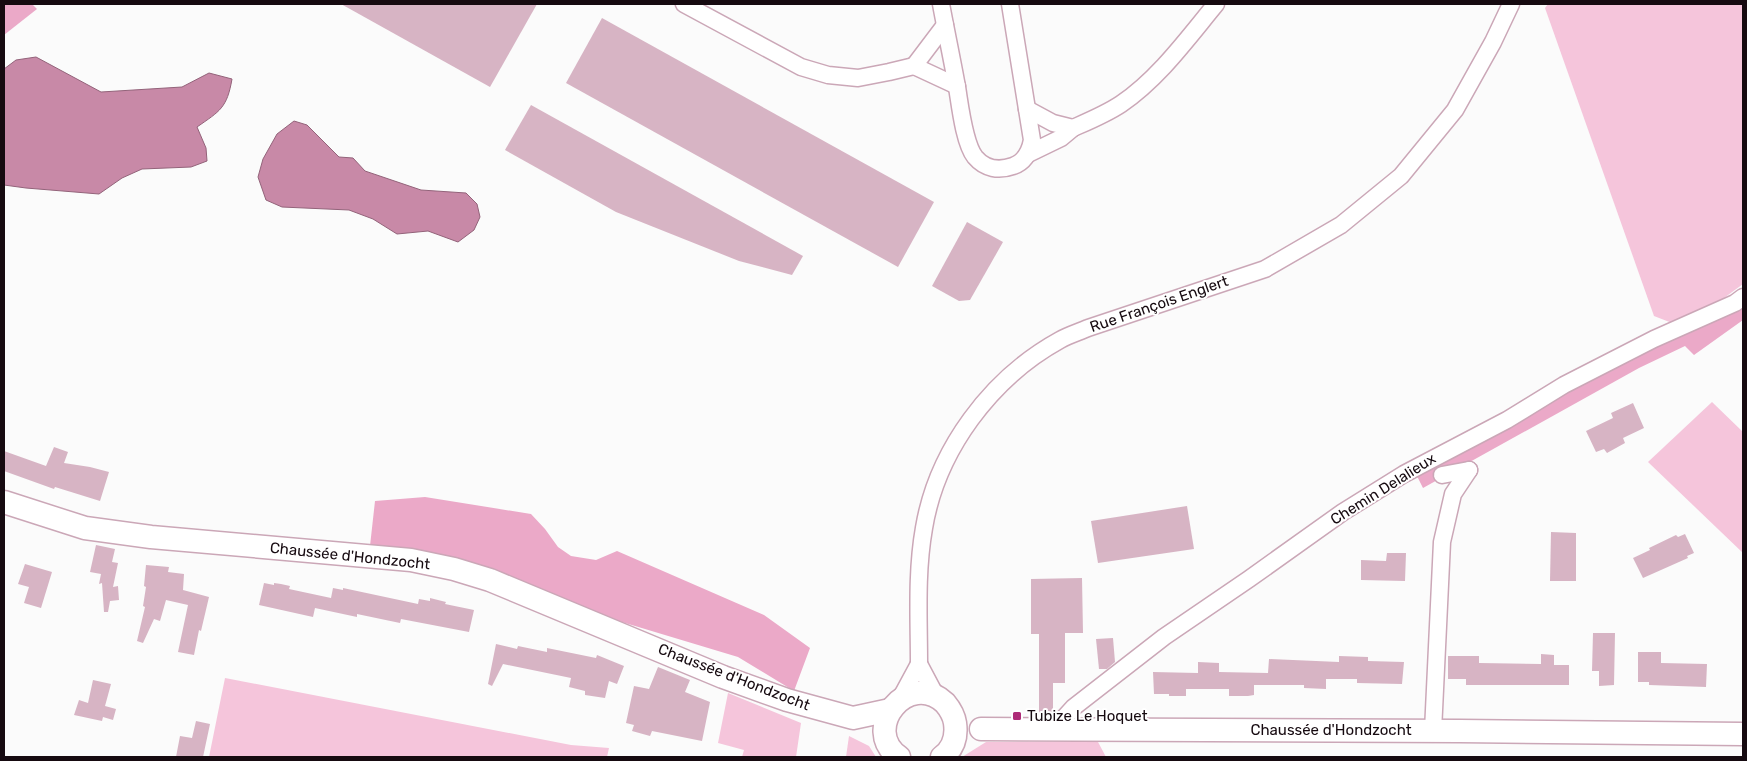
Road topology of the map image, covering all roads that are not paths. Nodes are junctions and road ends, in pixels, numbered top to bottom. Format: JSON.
{"nodes":[{"id":1,"x":684,"y":4,"type":"edge"},
{"id":2,"x":941,"y":4,"type":"edge"},
{"id":3,"x":1010,"y":4,"type":"edge"},
{"id":4,"x":1216,"y":4,"type":"edge"},
{"id":5,"x":1510,"y":4,"type":"edge"},
{"id":6,"x":945,"y":25,"type":"junction"},
{"id":7,"x":914,"y":66,"type":"junction"},
{"id":8,"x":957,"y":86,"type":"junction"},
{"id":9,"x":1027,"y":109,"type":"junction"},
{"id":10,"x":1072,"y":128,"type":"junction"},
{"id":11,"x":1028,"y":154,"type":"junction"},
{"id":12,"x":1743,"y":298,"type":"edge"},
{"id":13,"x":1442,"y":474,"type":"dead end"},
{"id":14,"x":4,"y":502,"type":"edge"},
{"id":15,"x":919,"y":664,"type":"junction"},
{"id":16,"x":944,"y":704,"type":"junction"},
{"id":17,"x":894,"y":706,"type":"junction"},
{"id":18,"x":853,"y":718,"type":"junction"},
{"id":19,"x":981,"y":729,"type":"junction"},
{"id":20,"x":1054,"y":729,"type":"junction"},
{"id":21,"x":1433,"y":731,"type":"junction"},
{"id":22,"x":1743,"y":734,"type":"edge"},
{"id":23,"x":894,"y":751,"type":"edge"},
{"id":24,"x":945,"y":754,"type":"edge"}],
"edges":[{"from":1,"to":7,"type":"street"},
{"from":2,"to":6,"type":"street"},
{"from":3,"to":9,"type":"street"},
{"from":4,"to":10,"type":"street"},
{"from":5,"to":15,"type":"street","name":"Rue François Englert"},
{"from":6,"to":7,"type":"street"},
{"from":6,"to":8,"type":"street"},
{"from":7,"to":8,"type":"street"},
{"from":8,"to":11,"type":"street"},
{"from":9,"to":10,"type":"street"},
{"from":9,"to":11,"type":"street"},
{"from":10,"to":11,"type":"street"},
{"from":12,"to":20,"type":"street","name":"Chemin Delalieux"},
{"from":13,"to":21,"type":"street"},
{"from":14,"to":18,"type":"main road","name":"Chaussée d'Hondzocht"},
{"from":15,"to":16,"type":"street"},
{"from":15,"to":17,"type":"street"},
{"from":16,"to":17,"type":"main road"},
{"from":16,"to":19,"type":"main road"},
{"from":16,"to":24,"type":"main road"},
{"from":17,"to":18,"type":"main road"},
{"from":17,"to":23,"type":"main road"},
{"from":18,"to":23,"type":"main road"},
{"from":19,"to":20,"type":"main road","name":"Chaussée d'Hondzocht"},
{"from":19,"to":24,"type":"main road"},
{"from":20,"to":21,"type":"main road","name":"Chaussée d'Hondzocht"},
{"from":21,"to":22,"type":"main road","name":"Chaussée d'Hondzocht"}]}
